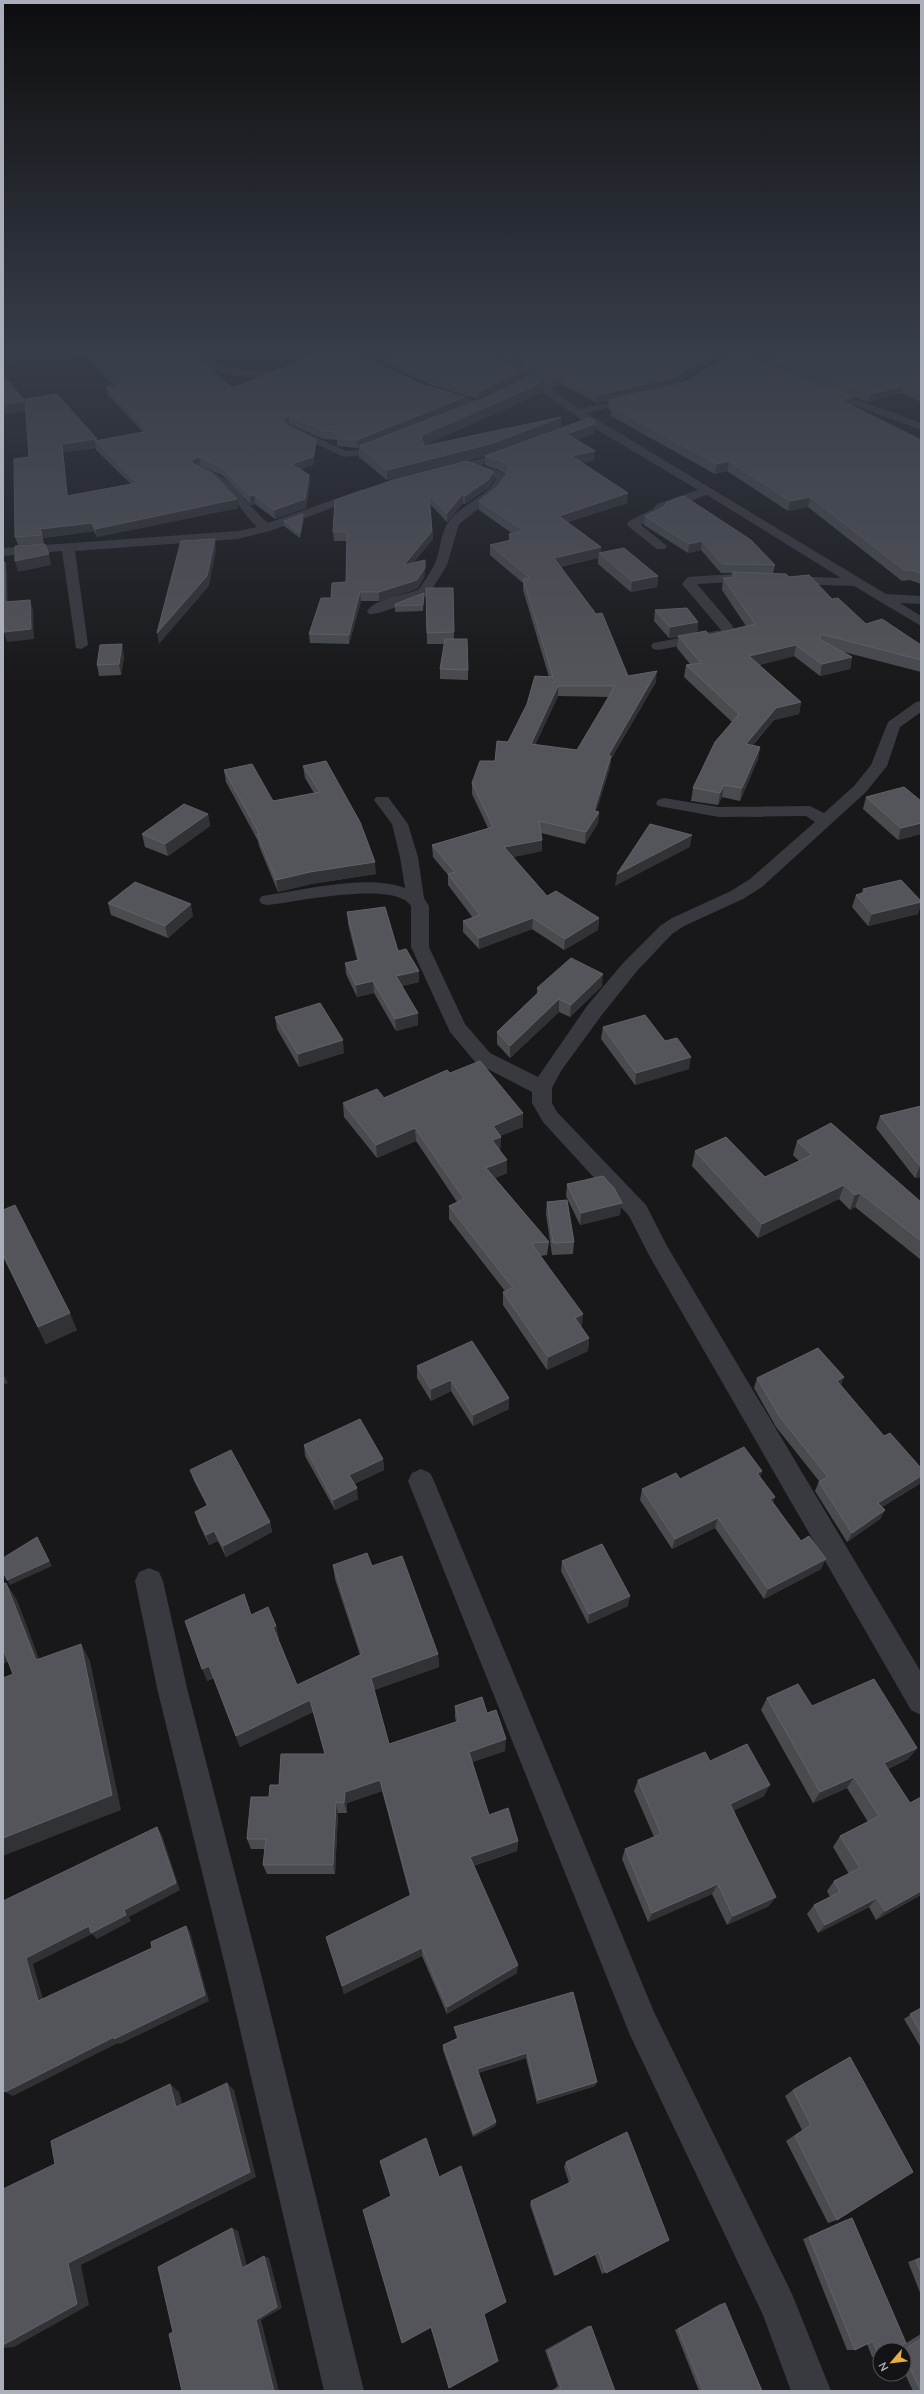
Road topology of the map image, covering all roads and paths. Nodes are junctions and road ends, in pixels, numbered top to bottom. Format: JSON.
{"nodes":[{"id":1,"x":481,"y":462,"type":"edge"},
{"id":2,"x":657,"y":462,"type":"edge"},
{"id":3,"x":469,"y":465,"type":"junction"},
{"id":4,"x":200,"y":470,"type":"edge"},
{"id":5,"x":432,"y":474,"type":"edge"},
{"id":6,"x":372,"y":489,"type":"edge"},
{"id":7,"x":706,"y":491,"type":"junction"},
{"id":8,"x":266,"y":528,"type":"junction"},
{"id":9,"x":662,"y":546,"type":"dead end"},
{"id":10,"x":68,"y":547,"type":"junction"},
{"id":11,"x":3,"y":552,"type":"edge"},
{"id":12,"x":857,"y":582,"type":"junction"},
{"id":13,"x":882,"y":598,"type":"junction"},
{"id":14,"x":921,"y":600,"type":"edge"},
{"id":15,"x":374,"y":611,"type":"dead end"},
{"id":16,"x":921,"y":622,"type":"edge"},
{"id":17,"x":81,"y":645,"type":"dead end"},
{"id":18,"x":658,"y":646,"type":"dead end"},
{"id":19,"x":921,"y":705,"type":"edge"},
{"id":20,"x":382,"y":800,"type":"dead end"},
{"id":21,"x":664,"y":803,"type":"dead end"},
{"id":22,"x":825,"y":821,"type":"junction"},
{"id":23,"x":415,"y":898,"type":"junction"},
{"id":24,"x":268,"y":900,"type":"dead end"},
{"id":25,"x":542,"y":1088,"type":"junction"},
{"id":26,"x":421,"y":1481,"type":"dead end"},
{"id":27,"x":149,"y":1581,"type":"dead end"},
{"id":28,"x":921,"y":1700,"type":"edge"},
{"id":29,"x":344,"y":2391,"type":"edge"},
{"id":30,"x":811,"y":2391,"type":"edge"}],
"edges":[{"from":1,"to":3,"type":"street"},
{"from":2,"to":7,"type":"street"},
{"from":3,"to":5,"type":"street"},
{"from":3,"to":15,"type":"street"},
{"from":4,"to":8,"type":"street"},
{"from":6,"to":8,"type":"street"},
{"from":7,"to":9,"type":"street"},
{"from":7,"to":12,"type":"street"},
{"from":8,"to":10,"type":"street"},
{"from":10,"to":11,"type":"street"},
{"from":10,"to":17,"type":"street"},
{"from":12,"to":13,"type":"street"},
{"from":12,"to":18,"type":"street"},
{"from":13,"to":14,"type":"street"},
{"from":13,"to":16,"type":"street"},
{"from":19,"to":22,"type":"street"},
{"from":20,"to":23,"type":"street"},
{"from":21,"to":22,"type":"street"},
{"from":22,"to":25,"type":"street"},
{"from":23,"to":24,"type":"street"},
{"from":23,"to":25,"type":"street"},
{"from":25,"to":28,"type":"street"},
{"from":26,"to":30,"type":"street"},
{"from":27,"to":29,"type":"street"}]}
